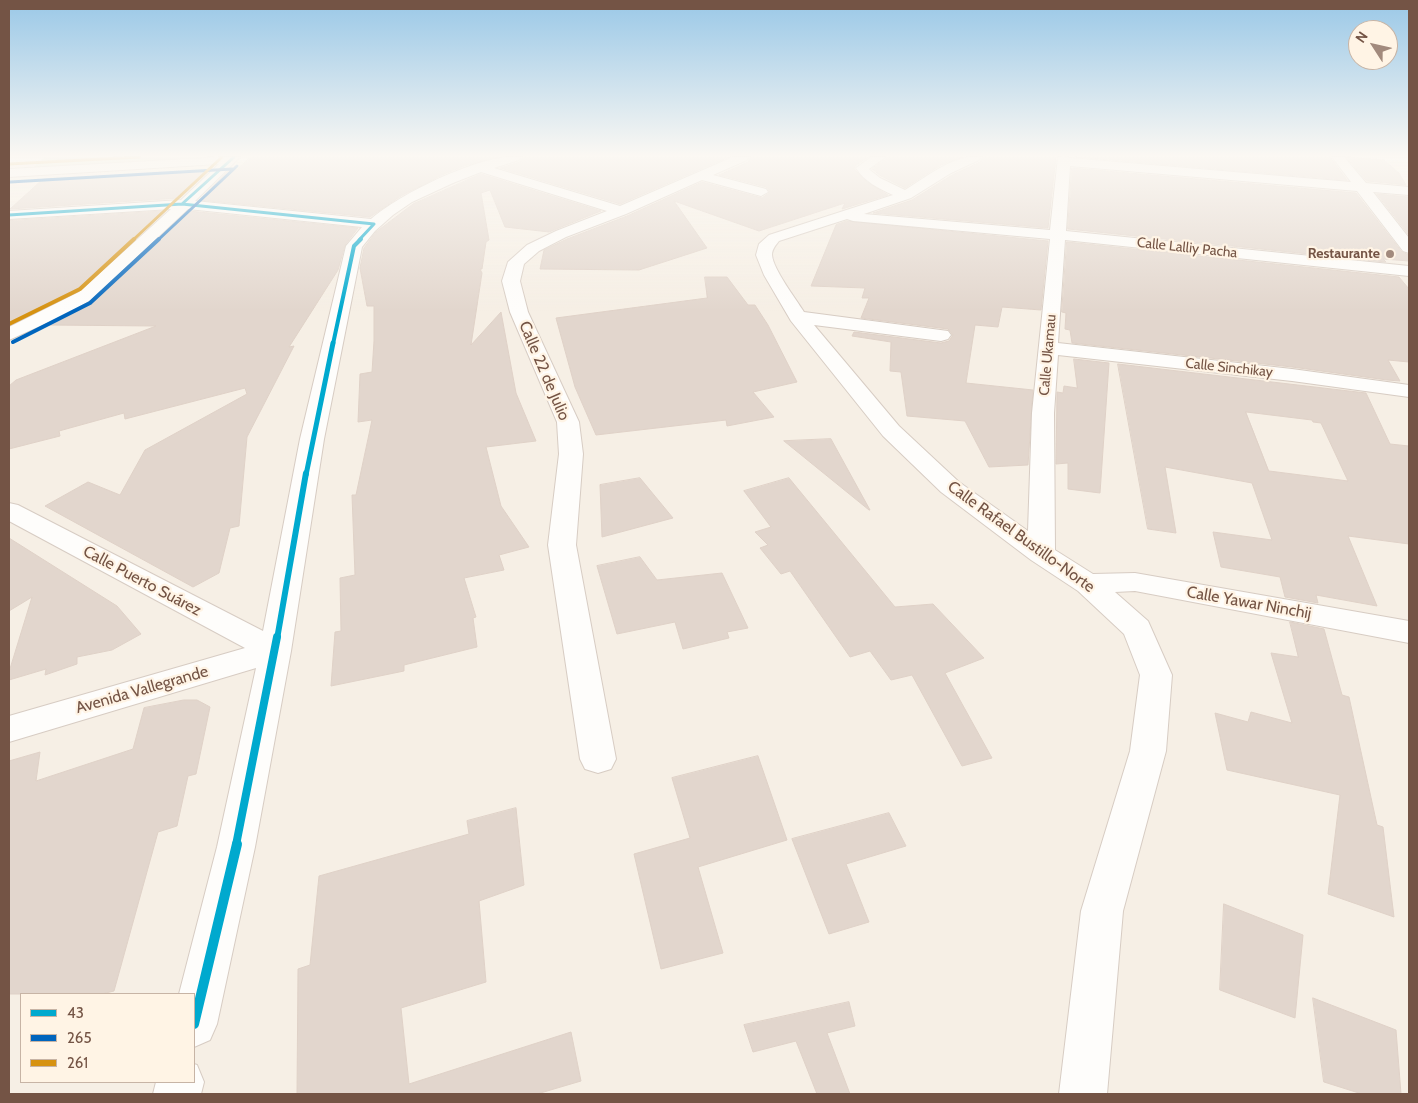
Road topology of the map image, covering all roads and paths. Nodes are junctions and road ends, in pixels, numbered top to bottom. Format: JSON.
{"nodes":[{"id":1,"x":112,"y":208,"type":"edge"},
{"id":2,"x":177,"y":208,"type":"edge"},
{"id":3,"x":225,"y":208,"type":"edge"},
{"id":4,"x":390,"y":208,"type":"edge"},
{"id":5,"x":613,"y":208,"type":"edge"},
{"id":6,"x":627,"y":208,"type":"edge"},
{"id":7,"x":865,"y":208,"type":"edge"},
{"id":8,"x":1060,"y":208,"type":"edge"},
{"id":9,"x":1379,"y":208,"type":"edge"},
{"id":10,"x":621,"y":211,"type":"junction"},
{"id":11,"x":9,"y":215,"type":"edge"},
{"id":12,"x":845,"y":216,"type":"junction"},
{"id":13,"x":374,"y":224,"type":"junction"},
{"id":14,"x":1058,"y":235,"type":"junction"},
{"id":15,"x":1409,"y":248,"type":"edge"},
{"id":16,"x":1409,"y":271,"type":"edge"},
{"id":17,"x":54,"y":313,"type":"junction"},
{"id":18,"x":9,"y":315,"type":"edge"},
{"id":19,"x":798,"y":317,"type":"junction"},
{"id":20,"x":9,"y":334,"type":"edge"},
{"id":21,"x":941,"y":335,"type":"dead end"},
{"id":22,"x":1048,"y":348,"type":"junction"},
{"id":23,"x":1409,"y":391,"type":"edge"},
{"id":24,"x":9,"y":511,"type":"edge"},
{"id":25,"x":1041,"y":554,"type":"junction"},
{"id":26,"x":1088,"y":584,"type":"junction"},
{"id":27,"x":1409,"y":632,"type":"edge"},
{"id":28,"x":275,"y":651,"type":"junction"},
{"id":29,"x":9,"y":729,"type":"edge"},
{"id":30,"x":598,"y":759,"type":"dead end"},
{"id":31,"x":195,"y":1020,"type":"edge"},
{"id":32,"x":1083,"y":1094,"type":"edge"}],
"edges":[{"from":1,"to":11,"type":"street"},
{"from":2,"to":17,"type":"street"},
{"from":3,"to":13,"type":"street"},
{"from":4,"to":13,"type":"street"},
{"from":5,"to":10,"type":"street"},
{"from":6,"to":10,"type":"street","name":"Calle 22 de Julio"},
{"from":7,"to":12,"type":"street","name":"Calle Rafael Bustillo-Norte"},
{"from":8,"to":14,"type":"street","name":"Calle Ukamau"},
{"from":9,"to":15,"type":"street"},
{"from":10,"to":30,"type":"street","name":"Calle 22 de Julio"},
{"from":12,"to":14,"type":"street","name":"Calle Lalliy Pacha"},
{"from":12,"to":19,"type":"street","name":"Calle Rafael Bustillo-Norte"},
{"from":13,"to":28,"type":"street"},
{"from":14,"to":16,"type":"street","name":"Calle Lalliy Pacha"},
{"from":14,"to":22,"type":"street","name":"Calle Ukamau"},
{"from":17,"to":18,"type":"street"},
{"from":17,"to":20,"type":"street"},
{"from":19,"to":21,"type":"street"},
{"from":19,"to":25,"type":"street","name":"Calle Rafael Bustillo-Norte"},
{"from":22,"to":23,"type":"street","name":"Calle Sinchikay"},
{"from":22,"to":25,"type":"street","name":"Calle Ukamau"},
{"from":24,"to":28,"type":"street","name":"Calle Puerto Suárez"},
{"from":25,"to":26,"type":"street","name":"Calle Rafael Bustillo-Norte"},
{"from":26,"to":27,"type":"street","name":"Calle Yawar Ninchij"},
{"from":26,"to":32,"type":"street","name":"Calle Rafael Bustillo-Norte"},
{"from":28,"to":29,"type":"street","name":"Avenida Vallegrande"},
{"from":28,"to":31,"type":"street"}]}
